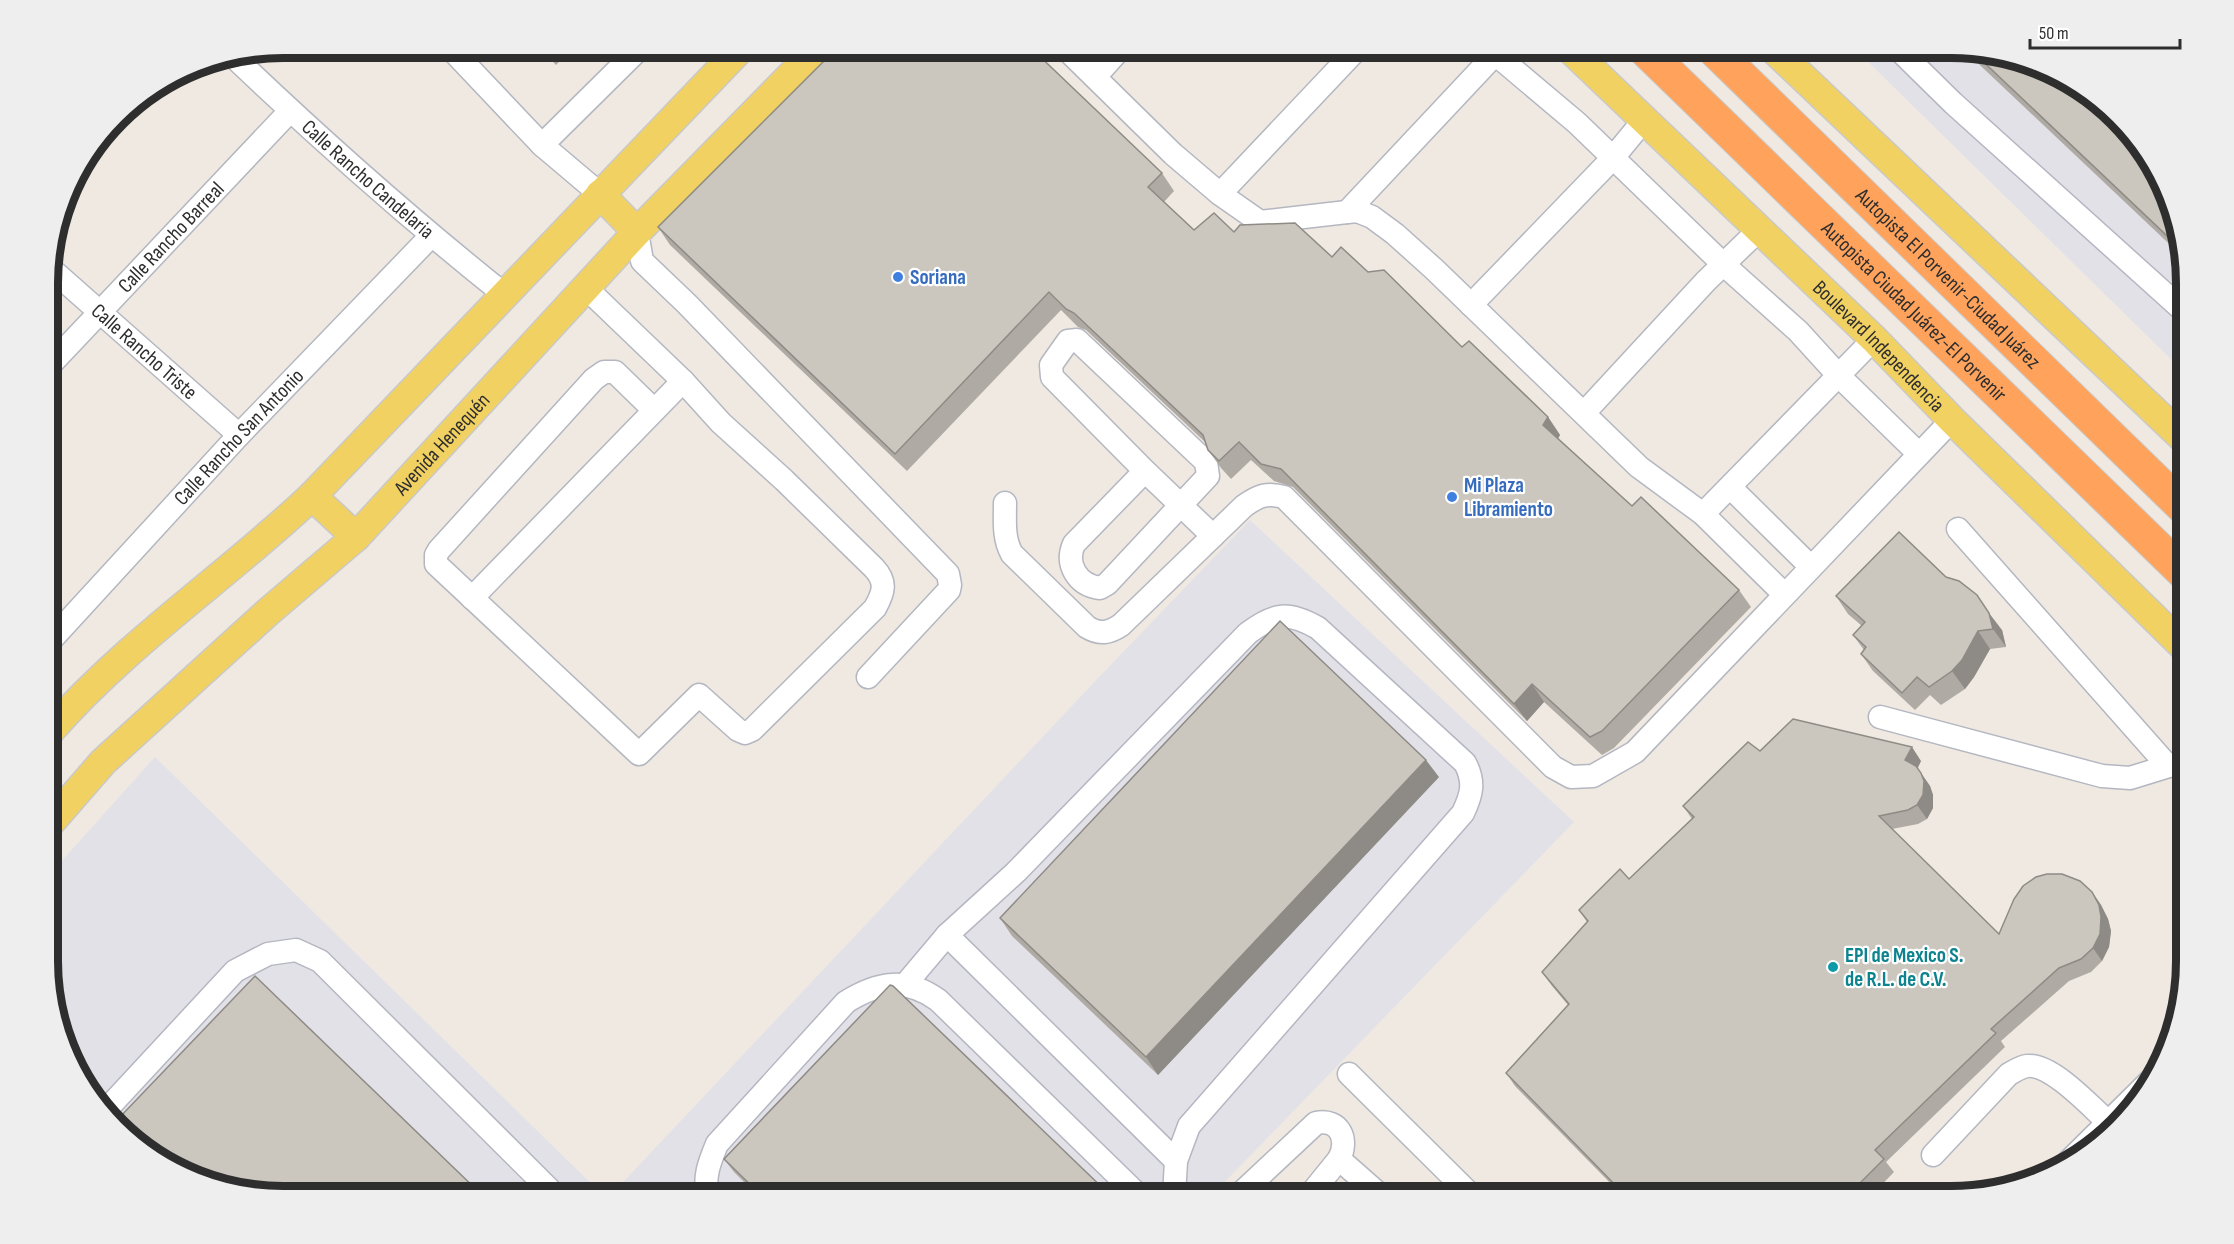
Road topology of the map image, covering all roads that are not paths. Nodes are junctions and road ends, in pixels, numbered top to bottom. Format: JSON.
{"nodes":[{"id":1,"x":459,"y":58,"type":"edge"},
{"id":2,"x":630,"y":58,"type":"edge"},
{"id":3,"x":731,"y":58,"type":"edge"},
{"id":4,"x":808,"y":58,"type":"edge"},
{"id":5,"x":1075,"y":58,"type":"edge"},
{"id":6,"x":1112,"y":58,"type":"edge"},
{"id":7,"x":1349,"y":58,"type":"edge"},
{"id":8,"x":1488,"y":58,"type":"edge"},
{"id":9,"x":1504,"y":58,"type":"edge"},
{"id":10,"x":1579,"y":58,"type":"edge"},
{"id":11,"x":1653,"y":58,"type":"edge"},
{"id":12,"x":1722,"y":58,"type":"edge"},
{"id":13,"x":1783,"y":58,"type":"edge"},
{"id":14,"x":1907,"y":58,"type":"edge"},
{"id":15,"x":240,"y":63,"type":"edge"},
{"id":16,"x":1095,"y":77,"type":"junction"},
{"id":17,"x":290,"y":111,"type":"junction"},
{"id":18,"x":1644,"y":120,"type":"junction"},
{"id":19,"x":542,"y":145,"type":"junction"},
{"id":20,"x":1612,"y":159,"type":"junction"},
{"id":21,"x":600,"y":194,"type":"junction"},
{"id":22,"x":1220,"y":194,"type":"junction"},
{"id":23,"x":1347,"y":212,"type":"junction"},
{"id":24,"x":1759,"y":230,"type":"junction"},
{"id":25,"x":637,"y":232,"type":"junction"},
{"id":26,"x":431,"y":236,"type":"junction"},
{"id":27,"x":1723,"y":264,"type":"junction"},
{"id":28,"x":59,"y":276,"type":"edge"},
{"id":29,"x":585,"y":288,"type":"junction"},
{"id":30,"x":505,"y":295,"type":"junction"},
{"id":31,"x":2176,"y":303,"type":"edge"},
{"id":32,"x":1471,"y":305,"type":"junction"},
{"id":33,"x":100,"y":314,"type":"junction"},
{"id":34,"x":1874,"y":339,"type":"junction"},
{"id":35,"x":58,"y":357,"type":"edge"},
{"id":36,"x":1839,"y":376,"type":"junction"},
{"id":37,"x":683,"y":381,"type":"junction"},
{"id":38,"x":654,"y":410,"type":"junction"},
{"id":39,"x":1584,"y":413,"type":"junction"},
{"id":40,"x":1952,"y":420,"type":"junction"},
{"id":41,"x":2176,"y":430,"type":"edge"},
{"id":42,"x":239,"y":435,"type":"junction"},
{"id":43,"x":1919,"y":454,"type":"junction"},
{"id":44,"x":1145,"y":471,"type":"junction"},
{"id":45,"x":1730,"y":487,"type":"junction"},
{"id":46,"x":312,"y":496,"type":"junction"},
{"id":47,"x":2176,"y":499,"type":"edge"},
{"id":48,"x":1005,"y":503,"type":"dead end"},
{"id":49,"x":1181,"y":504,"type":"junction"},
{"id":50,"x":1703,"y":514,"type":"junction"},
{"id":51,"x":1958,"y":529,"type":"dead end"},
{"id":52,"x":1213,"y":536,"type":"junction"},
{"id":53,"x":356,"y":537,"type":"junction"},
{"id":54,"x":2176,"y":564,"type":"edge"},
{"id":55,"x":1810,"y":566,"type":"junction"},
{"id":56,"x":1784,"y":594,"type":"junction"},
{"id":57,"x":472,"y":598,"type":"junction"},
{"id":58,"x":58,"y":632,"type":"edge"},
{"id":59,"x":2176,"y":638,"type":"edge"},
{"id":60,"x":867,"y":677,"type":"dead end"},
{"id":61,"x":1880,"y":717,"type":"dead end"},
{"id":62,"x":58,"y":722,"type":"edge"},
{"id":63,"x":2176,"y":756,"type":"edge"},
{"id":64,"x":2176,"y":763,"type":"edge"},
{"id":65,"x":58,"y":814,"type":"edge"},
{"id":66,"x":947,"y":935,"type":"junction"},
{"id":67,"x":904,"y":986,"type":"junction"},
{"id":68,"x":1349,"y":1074,"type":"dead end"},
{"id":69,"x":111,"y":1105,"type":"edge"},
{"id":70,"x":2107,"y":1121,"type":"edge"},
{"id":71,"x":1933,"y":1155,"type":"dead end"},
{"id":72,"x":1339,"y":1159,"type":"junction"},
{"id":73,"x":1176,"y":1161,"type":"junction"},
{"id":74,"x":546,"y":1186,"type":"edge"},
{"id":75,"x":705,"y":1186,"type":"edge"},
{"id":76,"x":1129,"y":1186,"type":"edge"},
{"id":77,"x":1175,"y":1186,"type":"edge"},
{"id":78,"x":1249,"y":1186,"type":"edge"},
{"id":79,"x":1318,"y":1186,"type":"edge"},
{"id":80,"x":1370,"y":1186,"type":"edge"},
{"id":81,"x":1462,"y":1186,"type":"edge"}],
"edges":[{"from":1,"to":19,"type":"street"},
{"from":2,"to":19,"type":"street"},
{"from":3,"to":21,"type":"main road"},
{"from":4,"to":25,"type":"main road","name":"Avenida Henequén"},
{"from":5,"to":16,"type":"street"},
{"from":6,"to":16,"type":"street"},
{"from":7,"to":22,"type":"street"},
{"from":8,"to":23,"type":"street"},
{"from":9,"to":20,"type":"street"},
{"from":10,"to":18,"type":"main road","name":"Boulevard Independencia"},
{"from":11,"to":54,"type":"highway","name":"Autopista Ciudad Juárez-El Porvenir"},
{"from":12,"to":47,"type":"highway","name":"Autopista El Porvenir-Ciudad Juárez"},
{"from":13,"to":41,"type":"main road"},
{"from":14,"to":31,"type":"street"},
{"from":15,"to":17,"type":"street","name":"Calle Rancho Candelaria"},
{"from":16,"to":22,"type":"street"},
{"from":17,"to":26,"type":"street","name":"Calle Rancho Candelaria"},
{"from":17,"to":33,"type":"street","name":"Calle Rancho Barreal"},
{"from":18,"to":20,"type":"street"},
{"from":18,"to":24,"type":"main road","name":"Boulevard Independencia"},
{"from":19,"to":21,"type":"street"},
{"from":20,"to":27,"type":"street"},
{"from":20,"to":32,"type":"street"},
{"from":21,"to":25,"type":"main road"},
{"from":21,"to":30,"type":"main road"},
{"from":22,"to":23,"type":"street"},
{"from":23,"to":32,"type":"street"},
{"from":24,"to":27,"type":"street"},
{"from":24,"to":34,"type":"main road","name":"Boulevard Independencia"},
{"from":25,"to":29,"type":"main road","name":"Avenida Henequén"},
{"from":25,"to":60,"type":"street"},
{"from":26,"to":30,"type":"street","name":"Calle Rancho Candelaria"},
{"from":26,"to":42,"type":"street","name":"Calle Rancho San Antonio"},
{"from":27,"to":36,"type":"street"},
{"from":27,"to":39,"type":"street"},
{"from":28,"to":33,"type":"street","name":"Calle Rancho Triste"},
{"from":29,"to":37,"type":"street"},
{"from":29,"to":53,"type":"main road","name":"Avenida Henequén"},
{"from":30,"to":46,"type":"main road"},
{"from":32,"to":39,"type":"street"},
{"from":33,"to":35,"type":"street","name":"Calle Rancho Barreal"},
{"from":33,"to":42,"type":"street","name":"Calle Rancho Triste"},
{"from":34,"to":36,"type":"street"},
{"from":34,"to":40,"type":"main road","name":"Boulevard Independencia"},
{"from":36,"to":43,"type":"street"},
{"from":36,"to":45,"type":"street"},
{"from":37,"to":38,"type":"street"},
{"from":37,"to":57,"type":"street"},
{"from":38,"to":57,"type":"street"},
{"from":38,"to":57,"type":"street"},
{"from":39,"to":50,"type":"street"},
{"from":40,"to":43,"type":"street"},
{"from":40,"to":59,"type":"main road","name":"Boulevard Independencia"},
{"from":42,"to":58,"type":"street","name":"Calle Rancho San Antonio"},
{"from":43,"to":55,"type":"street"},
{"from":44,"to":49,"type":"street"},
{"from":44,"to":49,"type":"street"},
{"from":44,"to":49,"type":"street"},
{"from":45,"to":50,"type":"street"},
{"from":45,"to":55,"type":"street"},
{"from":46,"to":53,"type":"main road"},
{"from":46,"to":62,"type":"main road"},
{"from":48,"to":52,"type":"street"},
{"from":49,"to":52,"type":"street"},
{"from":50,"to":56,"type":"street"},
{"from":51,"to":63,"type":"street"},
{"from":52,"to":56,"type":"street"},
{"from":53,"to":65,"type":"main road","name":"Avenida Henequén"},
{"from":55,"to":56,"type":"street"},
{"from":61,"to":64,"type":"street"},
{"from":66,"to":67,"type":"street"},
{"from":66,"to":73,"type":"street"},
{"from":66,"to":73,"type":"street"},
{"from":67,"to":75,"type":"street"},
{"from":67,"to":76,"type":"street"},
{"from":68,"to":81,"type":"street"},
{"from":69,"to":74,"type":"street"},
{"from":70,"to":71,"type":"street"},
{"from":72,"to":78,"type":"street"},
{"from":72,"to":79,"type":"street"},
{"from":72,"to":80,"type":"street"},
{"from":73,"to":77,"type":"street"}]}
